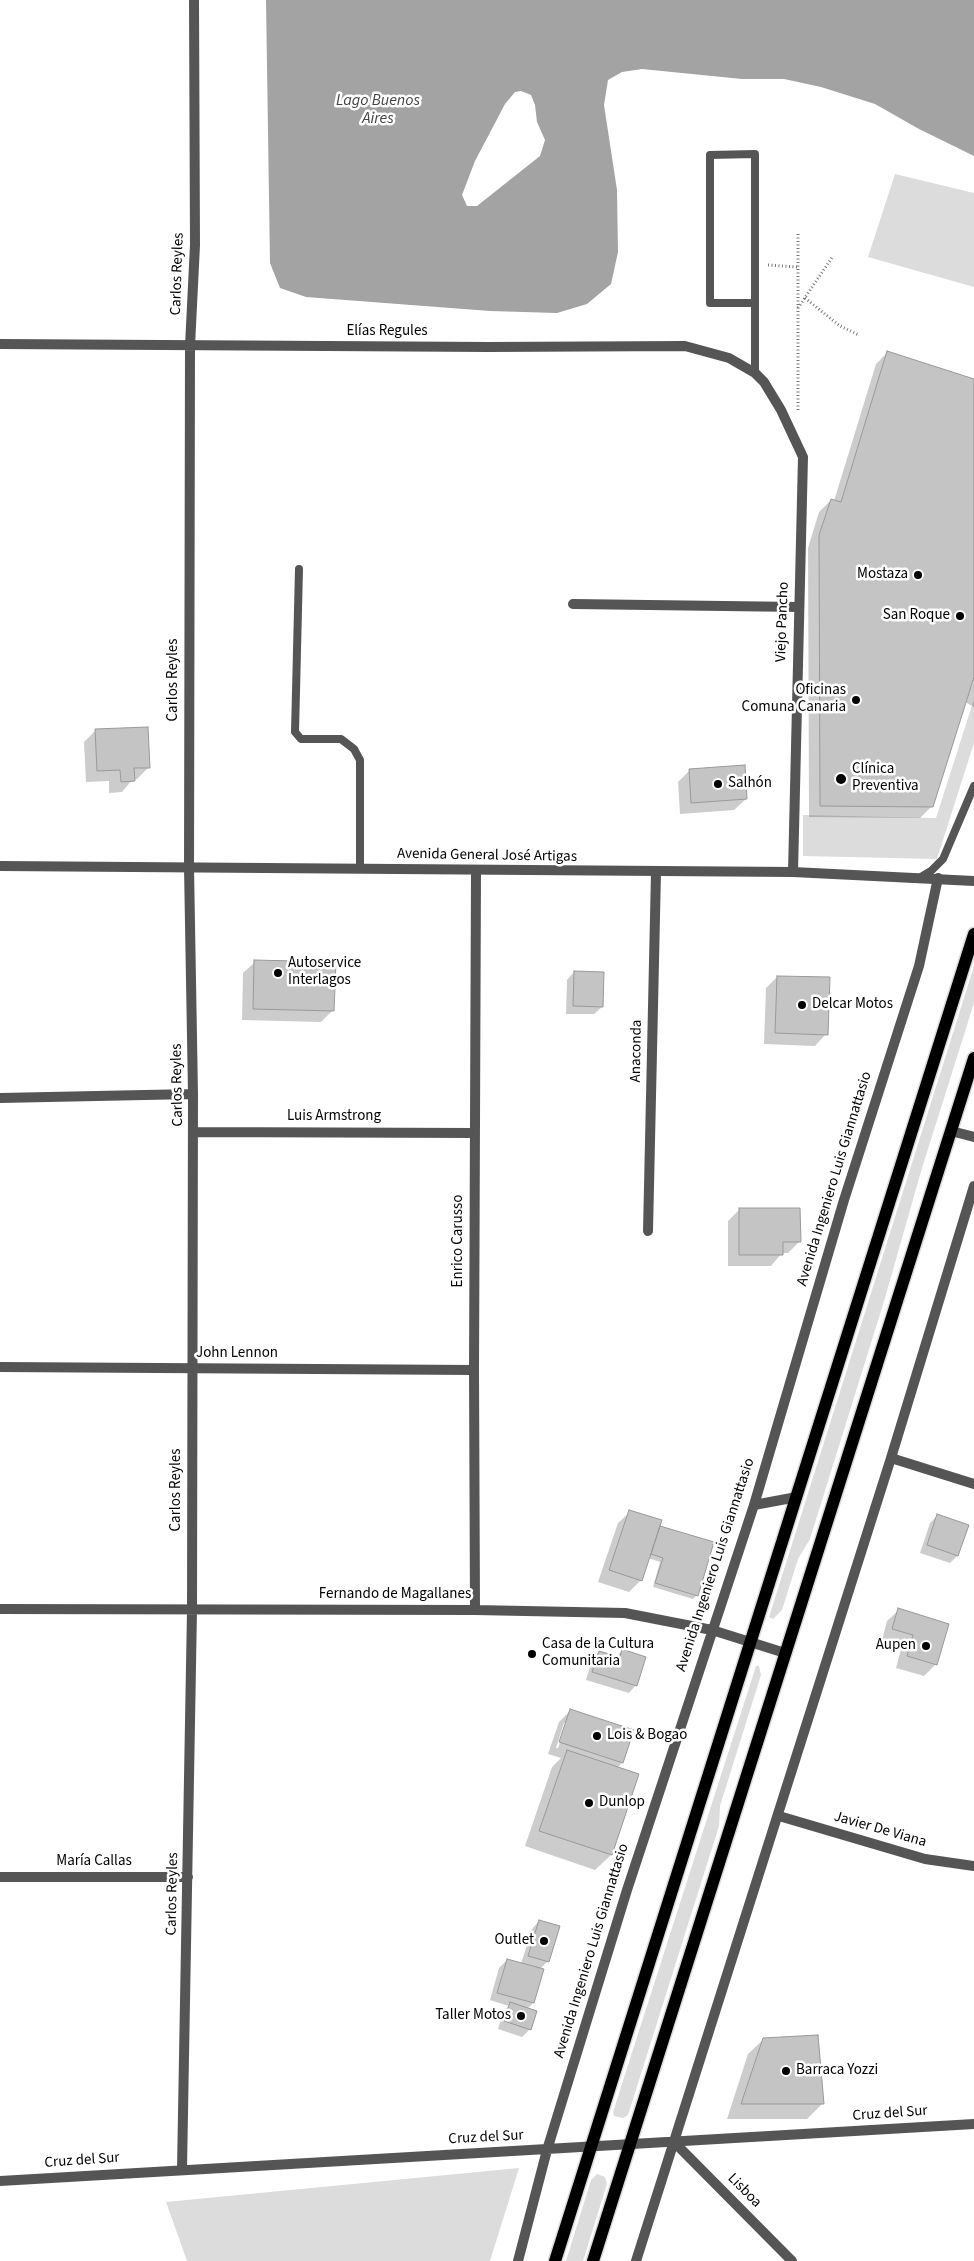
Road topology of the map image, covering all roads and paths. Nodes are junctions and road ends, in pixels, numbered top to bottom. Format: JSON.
{"nodes":[{"id":1,"x":194,"y":0,"type":"edge"},
{"id":2,"x":798,"y":234,"type":"dead end"},
{"id":3,"x":833,"y":256,"type":"dead end"},
{"id":4,"x":755,"y":264,"type":"junction"},
{"id":5,"x":798,"y":267,"type":"junction"},
{"id":6,"x":805,"y":298,"type":"junction"},
{"id":7,"x":755,"y":302,"type":"junction"},
{"id":8,"x":798,"y":308,"type":"junction"},
{"id":9,"x":858,"y":335,"type":"dead end"},
{"id":10,"x":0,"y":344,"type":"edge"},
{"id":11,"x":190,"y":346,"type":"junction"},
{"id":12,"x":755,"y":373,"type":"junction"},
{"id":13,"x":764,"y":382,"type":"joint"},
{"id":14,"x":798,"y":418,"type":"dead end"},
{"id":15,"x":299,"y":569,"type":"dead end"},
{"id":16,"x":573,"y":604,"type":"dead end"},
{"id":17,"x":798,"y":607,"type":"junction"},
{"id":18,"x":974,"y":786,"type":"edge"},
{"id":19,"x":0,"y":866,"type":"edge"},
{"id":20,"x":189,"y":867,"type":"junction"},
{"id":21,"x":360,"y":869,"type":"junction"},
{"id":22,"x":476,"y":871,"type":"junction"},
{"id":23,"x":656,"y":872,"type":"junction"},
{"id":24,"x":794,"y":872,"type":"junction"},
{"id":25,"x":921,"y":877,"type":"junction"},
{"id":26,"x":938,"y":878,"type":"junction"},
{"id":27,"x":974,"y":881,"type":"edge"},
{"id":28,"x":974,"y":934,"type":"edge"},
{"id":29,"x":974,"y":1058,"type":"edge"},
{"id":30,"x":194,"y":1094,"type":"junction"},
{"id":31,"x":0,"y":1098,"type":"edge"},
{"id":32,"x":193,"y":1132,"type":"junction"},
{"id":33,"x":951,"y":1132,"type":"junction"},
{"id":34,"x":474,"y":1133,"type":"junction"},
{"id":35,"x":974,"y":1138,"type":"edge"},
{"id":36,"x":974,"y":1186,"type":"edge"},
{"id":37,"x":648,"y":1231,"type":"dead end"},
{"id":38,"x":0,"y":1367,"type":"edge"},
{"id":39,"x":192,"y":1369,"type":"junction"},
{"id":40,"x":474,"y":1370,"type":"junction"},
{"id":41,"x":891,"y":1458,"type":"junction"},
{"id":42,"x":974,"y":1484,"type":"edge"},
{"id":43,"x":797,"y":1497,"type":"junction"},
{"id":44,"x":754,"y":1505,"type":"junction"},
{"id":45,"x":0,"y":1609,"type":"edge"},
{"id":46,"x":192,"y":1610,"type":"junction"},
{"id":47,"x":476,"y":1610,"type":"junction"},
{"id":48,"x":712,"y":1630,"type":"junction"},
{"id":49,"x":751,"y":1642,"type":"junction"},
{"id":50,"x":785,"y":1653,"type":"junction"},
{"id":51,"x":778,"y":1816,"type":"junction"},
{"id":52,"x":974,"y":1866,"type":"edge"},
{"id":53,"x":0,"y":1877,"type":"edge"},
{"id":54,"x":188,"y":1877,"type":"junction"},
{"id":55,"x":974,"y":2124,"type":"edge"},
{"id":56,"x":674,"y":2142,"type":"junction"},
{"id":57,"x":630,"y":2144,"type":"junction"},
{"id":58,"x":592,"y":2147,"type":"junction"},
{"id":59,"x":547,"y":2150,"type":"junction"},
{"id":60,"x":182,"y":2169,"type":"junction"},
{"id":61,"x":0,"y":2181,"type":"edge"},
{"id":62,"x":518,"y":2261,"type":"edge"},
{"id":63,"x":555,"y":2261,"type":"edge"},
{"id":64,"x":593,"y":2261,"type":"edge"},
{"id":65,"x":636,"y":2261,"type":"edge"},
{"id":66,"x":792,"y":2261,"type":"edge"}],
"edges":[{"from":1,"to":11,"type":"street","name":"Carlos Reyles"},
{"from":2,"to":5,"type":"path"},
{"from":3,"to":6,"type":"path"},
{"from":4,"to":5,"type":"path"},
{"from":4,"to":7,"type":"lane"},
{"from":4,"to":7,"type":"lane"},
{"from":5,"to":8,"type":"path"},
{"from":6,"to":8,"type":"path"},
{"from":6,"to":9,"type":"path"},
{"from":7,"to":12,"type":"lane"},
{"from":8,"to":14,"type":"path"},
{"from":10,"to":11,"type":"street","name":"Elías Regules"},
{"from":11,"to":12,"type":"street","name":"Elías Regules"},
{"from":11,"to":20,"type":"street","name":"Carlos Reyles"},
{"from":12,"to":13,"type":"street","name":"Elías Regules"},
{"from":13,"to":17,"type":"street","name":"Viejo Pancho"},
{"from":15,"to":21,"type":"lane"},
{"from":16,"to":17,"type":"street"},
{"from":17,"to":24,"type":"street","name":"Viejo Pancho"},
{"from":18,"to":25,"type":"lane"},
{"from":19,"to":20,"type":"street","name":"Avenida General José Artigas"},
{"from":20,"to":21,"type":"street","name":"Avenida General José Artigas"},
{"from":20,"to":30,"type":"street","name":"Carlos Reyles"},
{"from":21,"to":22,"type":"street","name":"Avenida General José Artigas"},
{"from":22,"to":23,"type":"street","name":"Avenida General José Artigas"},
{"from":22,"to":34,"type":"street","name":"Enrico Carusso"},
{"from":23,"to":24,"type":"street","name":"Avenida General José Artigas"},
{"from":23,"to":37,"type":"street","name":"Anaconda"},
{"from":24,"to":25,"type":"street","name":"Avenida General José Artigas"},
{"from":25,"to":26,"type":"street","name":"Avenida General José Artigas"},
{"from":26,"to":27,"type":"street","name":"Avenida General José Artigas"},
{"from":26,"to":44,"type":"street","name":"Avenida Ingeniero Luis Giannattasio"},
{"from":28,"to":43,"type":"main road"},
{"from":29,"to":33,"type":"main road"},
{"from":30,"to":31,"type":"street"},
{"from":30,"to":32,"type":"street","name":"Carlos Reyles"},
{"from":32,"to":34,"type":"street","name":"Luis Armstrong"},
{"from":32,"to":39,"type":"street","name":"Carlos Reyles"},
{"from":33,"to":35,"type":"street"},
{"from":33,"to":50,"type":"main road"},
{"from":34,"to":40,"type":"street","name":"Enrico Carusso"},
{"from":36,"to":41,"type":"street"},
{"from":38,"to":39,"type":"street","name":"John Lennon"},
{"from":39,"to":40,"type":"street","name":"John Lennon"},
{"from":39,"to":46,"type":"street","name":"Carlos Reyles"},
{"from":40,"to":47,"type":"street","name":"Enrico Carusso"},
{"from":41,"to":42,"type":"street"},
{"from":41,"to":51,"type":"street"},
{"from":43,"to":44,"type":"street"},
{"from":43,"to":49,"type":"main road"},
{"from":44,"to":48,"type":"street","name":"Avenida Ingeniero Luis Giannattasio"},
{"from":45,"to":46,"type":"street","name":"Fernando de Magallanes"},
{"from":46,"to":47,"type":"street","name":"Fernando de Magallanes"},
{"from":46,"to":54,"type":"street","name":"Carlos Reyles"},
{"from":47,"to":48,"type":"street","name":"Fernando de Magallanes"},
{"from":48,"to":49,"type":"street","name":"Fernando de Magallanes"},
{"from":48,"to":59,"type":"street","name":"Avenida Ingeniero Luis Giannattasio"},
{"from":49,"to":50,"type":"street","name":"Fernando de Magallanes"},
{"from":49,"to":58,"type":"main road"},
{"from":50,"to":57,"type":"main road"},
{"from":51,"to":52,"type":"street","name":"Javier De Viana"},
{"from":51,"to":56,"type":"street"},
{"from":53,"to":54,"type":"street","name":"María Callas"},
{"from":54,"to":60,"type":"street","name":"Carlos Reyles"},
{"from":55,"to":56,"type":"street","name":"Cruz del Sur"},
{"from":56,"to":57,"type":"street","name":"Cruz del Sur"},
{"from":56,"to":65,"type":"street"},
{"from":56,"to":66,"type":"street","name":"Lisboa"},
{"from":57,"to":58,"type":"street","name":"Cruz del Sur"},
{"from":57,"to":64,"type":"main road"},
{"from":58,"to":59,"type":"street","name":"Cruz del Sur"},
{"from":58,"to":63,"type":"main road"},
{"from":59,"to":60,"type":"street","name":"Cruz del Sur"},
{"from":59,"to":62,"type":"street","name":"Avenida Ingeniero Luis Giannattasio"},
{"from":60,"to":61,"type":"street","name":"Cruz del Sur"}]}
